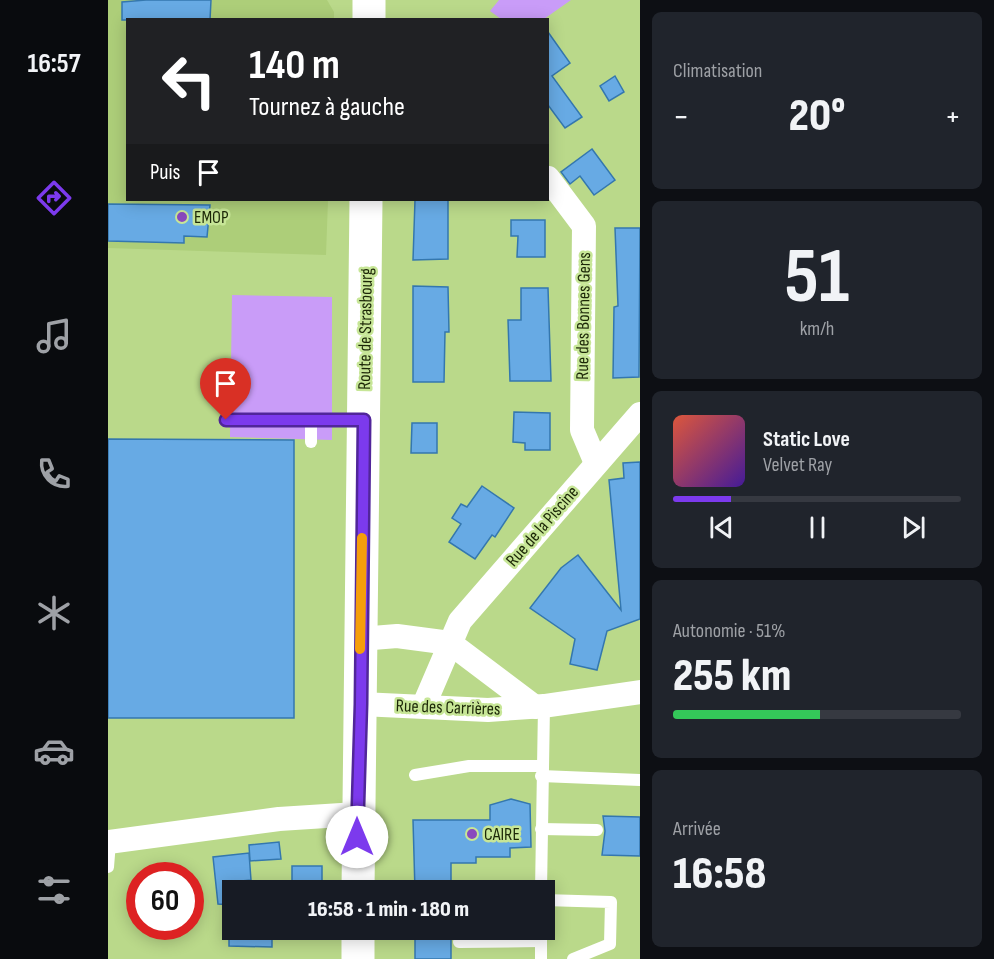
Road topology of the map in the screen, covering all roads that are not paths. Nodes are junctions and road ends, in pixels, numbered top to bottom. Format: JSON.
{"nodes":[{"id":1,"x":369,"y":0,"type":"edge"},
{"id":2,"x":369,"y":18,"type":"edge"},
{"id":3,"x":549,"y":179,"type":"edge"},
{"id":4,"x":366,"y":201,"type":"edge"},
{"id":5,"x":640,"y":414,"type":"edge"},
{"id":6,"x":226,"y":420,"type":"dead end"},
{"id":7,"x":311,"y":420,"type":"junction"},
{"id":8,"x":364,"y":420,"type":"junction"},
{"id":9,"x":311,"y":442,"type":"dead end"},
{"id":10,"x":596,"y":463,"type":"junction"},
{"id":11,"x":360,"y":639,"type":"junction"},
{"id":12,"x":450,"y":643,"type":"junction"},
{"id":13,"x":640,"y":692,"type":"edge"},
{"id":14,"x":361,"y":704,"type":"junction"},
{"id":15,"x":424,"y":705,"type":"junction"},
{"id":16,"x":539,"y":707,"type":"junction"},
{"id":17,"x":542,"y":771,"type":"junction"},
{"id":18,"x":415,"y":775,"type":"dead end"},
{"id":19,"x":640,"y":780,"type":"edge"},
{"id":20,"x":357,"y":814,"type":"junction"},
{"id":21,"x":541,"y":829,"type":"junction"},
{"id":22,"x":597,"y":830,"type":"dead end"},
{"id":23,"x":109,"y":842,"type":"edge"},
{"id":24,"x":108,"y":867,"type":"edge"},
{"id":25,"x":358,"y":880,"type":"edge"},
{"id":26,"x":541,"y":880,"type":"edge"},
{"id":27,"x":555,"y":900,"type":"edge"},
{"id":28,"x":358,"y":940,"type":"edge"},
{"id":29,"x":482,"y":940,"type":"edge"},
{"id":30,"x":541,"y":940,"type":"edge"},
{"id":31,"x":459,"y":942,"type":"dead end"},
{"id":32,"x":358,"y":959,"type":"edge"},
{"id":33,"x":542,"y":959,"type":"edge"},
{"id":34,"x":573,"y":959,"type":"edge"}],
"edges":[{"from":1,"to":2,"type":"main road"},
{"from":3,"to":10,"type":"street","name":"Rue des Bonnes Gens"},
{"from":4,"to":8,"type":"main road","name":"Route de Strasbourg"},
{"from":5,"to":10,"type":"street","name":"Rue de la Piscine"},
{"from":6,"to":7,"type":"lane"},
{"from":7,"to":8,"type":"lane"},
{"from":7,"to":9,"type":"lane"},
{"from":8,"to":11,"type":"main road","name":"Route de Strasbourg"},
{"from":10,"to":12,"type":"street","name":"Rue de la Piscine"},
{"from":11,"to":12,"type":"street","name":"Rue des Carrières"},
{"from":11,"to":14,"type":"main road","name":"Route de Strasbourg"},
{"from":12,"to":15,"type":"street","name":"Rue de la Piscine"},
{"from":12,"to":16,"type":"street","name":"Rue des Carrières"},
{"from":13,"to":16,"type":"street","name":"Rue des Carrières"},
{"from":14,"to":15,"type":"street","name":"Rue des Carrières"},
{"from":14,"to":20,"type":"main road","name":"Route de Strasbourg"},
{"from":15,"to":16,"type":"street","name":"Rue des Carrières"},
{"from":16,"to":17,"type":"lane"},
{"from":17,"to":18,"type":"lane"},
{"from":17,"to":19,"type":"lane"},
{"from":17,"to":21,"type":"lane"},
{"from":20,"to":23,"type":"street"},
{"from":20,"to":25,"type":"main road","name":"Route de Strasbourg"},
{"from":21,"to":22,"type":"lane"},
{"from":21,"to":26,"type":"lane"},
{"from":23,"to":24,"type":"lane"},
{"from":27,"to":34,"type":"lane"},
{"from":28,"to":32,"type":"main road"},
{"from":29,"to":31,"type":"lane"},
{"from":30,"to":33,"type":"lane"}]}
